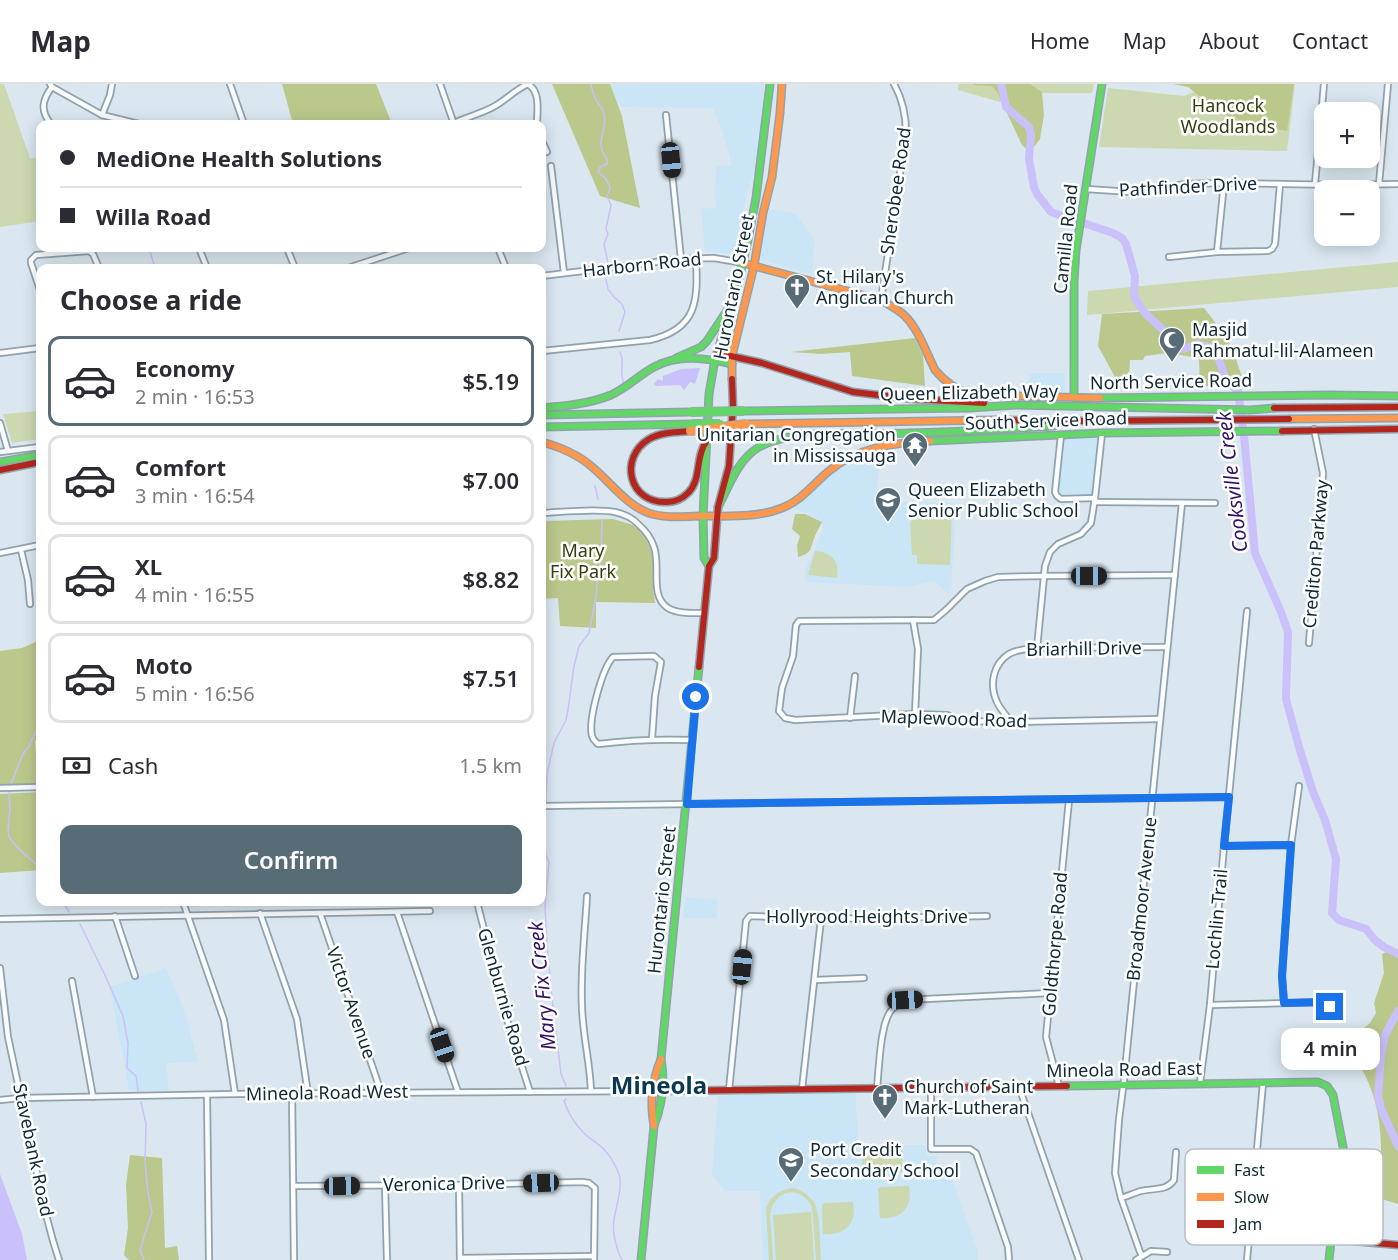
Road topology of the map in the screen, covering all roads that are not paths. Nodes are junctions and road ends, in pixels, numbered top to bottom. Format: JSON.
{"nodes":[{"id":1,"x":112,"y":84,"type":"edge"},
{"id":2,"x":230,"y":84,"type":"edge"},
{"id":3,"x":440,"y":84,"type":"edge"},
{"id":4,"x":770,"y":84,"type":"edge"},
{"id":5,"x":782,"y":84,"type":"edge"},
{"id":6,"x":894,"y":84,"type":"edge"},
{"id":7,"x":1102,"y":84,"type":"edge"},
{"id":8,"x":1324,"y":84,"type":"edge"},
{"id":9,"x":1388,"y":84,"type":"edge"},
{"id":10,"x":51,"y":85,"type":"edge"},
{"id":11,"x":102,"y":114,"type":"junction"},
{"id":12,"x":666,"y":115,"type":"dead end"},
{"id":13,"x":48,"y":120,"type":"edge"},
{"id":14,"x":124,"y":120,"type":"edge"},
{"id":15,"x":243,"y":120,"type":"edge"},
{"id":16,"x":453,"y":120,"type":"edge"},
{"id":17,"x":463,"y":120,"type":"edge"},
{"id":18,"x":537,"y":120,"type":"edge"},
{"id":19,"x":551,"y":166,"type":"dead end"},
{"id":20,"x":1315,"y":180,"type":"edge"},
{"id":21,"x":1379,"y":180,"type":"edge"},
{"id":22,"x":1224,"y":183,"type":"junction"},
{"id":23,"x":1280,"y":184,"type":"junction"},
{"id":24,"x":1314,"y":184,"type":"edge"},
{"id":25,"x":1380,"y":184,"type":"edge"},
{"id":26,"x":1398,"y":184,"type":"edge"},
{"id":27,"x":1086,"y":189,"type":"junction"},
{"id":28,"x":76,"y":252,"type":"edge"},
{"id":29,"x":396,"y":252,"type":"edge"},
{"id":30,"x":1217,"y":252,"type":"junction"},
{"id":31,"x":1169,"y":257,"type":"dead end"},
{"id":32,"x":696,"y":258,"type":"junction"},
{"id":33,"x":681,"y":259,"type":"junction"},
{"id":34,"x":743,"y":263,"type":"junction"},
{"id":35,"x":360,"y":264,"type":"edge"},
{"id":36,"x":754,"y":266,"type":"junction"},
{"id":37,"x":564,"y":273,"type":"junction"},
{"id":38,"x":546,"y":275,"type":"edge"},
{"id":39,"x":36,"y":278,"type":"edge"},
{"id":40,"x":734,"y":300,"type":"junction"},
{"id":41,"x":881,"y":300,"type":"junction"},
{"id":42,"x":36,"y":348,"type":"edge"},
{"id":43,"x":546,"y":351,"type":"edge"},
{"id":44,"x":0,"y":353,"type":"edge"},
{"id":45,"x":716,"y":356,"type":"junction"},
{"id":46,"x":732,"y":360,"type":"junction"},
{"id":47,"x":669,"y":362,"type":"junction"},
{"id":48,"x":1398,"y":396,"type":"edge"},
{"id":49,"x":1074,"y":398,"type":"junction"},
{"id":50,"x":1016,"y":405,"type":"junction"},
{"id":51,"x":1398,"y":407,"type":"edge"},
{"id":52,"x":546,"y":408,"type":"edge"},
{"id":53,"x":546,"y":415,"type":"edge"},
{"id":54,"x":1398,"y":418,"type":"edge"},
{"id":55,"x":1088,"y":422,"type":"junction"},
{"id":56,"x":0,"y":423,"type":"edge"},
{"id":57,"x":546,"y":427,"type":"edge"},
{"id":58,"x":691,"y":428,"type":"junction"},
{"id":59,"x":1314,"y":429,"type":"junction"},
{"id":60,"x":1398,"y":429,"type":"edge"},
{"id":61,"x":1102,"y":433,"type":"junction"},
{"id":62,"x":1061,"y":435,"type":"junction"},
{"id":63,"x":706,"y":442,"type":"junction"},
{"id":64,"x":546,"y":443,"type":"edge"},
{"id":65,"x":36,"y":448,"type":"edge"},
{"id":66,"x":8,"y":451,"type":"junction"},
{"id":67,"x":0,"y":452,"type":"edge"},
{"id":68,"x":36,"y":456,"type":"edge"},
{"id":69,"x":0,"y":462,"type":"edge"},
{"id":70,"x":36,"y":463,"type":"edge"},
{"id":71,"x":0,"y":470,"type":"edge"},
{"id":72,"x":1095,"y":500,"type":"junction"},
{"id":73,"x":1182,"y":503,"type":"junction"},
{"id":74,"x":1215,"y":503,"type":"dead end"},
{"id":75,"x":718,"y":507,"type":"junction"},
{"id":76,"x":546,"y":513,"type":"edge"},
{"id":77,"x":703,"y":516,"type":"junction"},
{"id":78,"x":717,"y":516,"type":"junction"},
{"id":79,"x":36,"y":546,"type":"edge"},
{"id":80,"x":21,"y":550,"type":"junction"},
{"id":81,"x":0,"y":553,"type":"edge"},
{"id":82,"x":709,"y":566,"type":"junction"},
{"id":83,"x":1043,"y":576,"type":"junction"},
{"id":84,"x":1175,"y":576,"type":"junction"},
{"id":85,"x":30,"y":604,"type":"dead end"},
{"id":86,"x":1247,"y":611,"type":"dead end"},
{"id":87,"x":704,"y":613,"type":"junction"},
{"id":88,"x":913,"y":620,"type":"junction"},
{"id":89,"x":1309,"y":643,"type":"dead end"},
{"id":90,"x":1167,"y":647,"type":"junction"},
{"id":91,"x":1037,"y":648,"type":"junction"},
{"id":92,"x":855,"y":676,"type":"dead end"},
{"id":93,"x":915,"y":714,"type":"junction"},
{"id":94,"x":850,"y":718,"type":"junction"},
{"id":95,"x":1160,"y":719,"type":"junction"},
{"id":96,"x":1011,"y":722,"type":"junction"},
{"id":97,"x":652,"y":739,"type":"junction"},
{"id":98,"x":692,"y":740,"type":"junction"},
{"id":99,"x":1299,"y":786,"type":"dead end"},
{"id":100,"x":36,"y":787,"type":"edge"},
{"id":101,"x":0,"y":788,"type":"edge"},
{"id":102,"x":1229,"y":797,"type":"junction"},
{"id":103,"x":1153,"y":798,"type":"junction"},
{"id":104,"x":1069,"y":800,"type":"junction"},
{"id":105,"x":687,"y":804,"type":"junction"},
{"id":106,"x":546,"y":806,"type":"edge"},
{"id":107,"x":1291,"y":845,"type":"junction"},
{"id":108,"x":1224,"y":846,"type":"junction"},
{"id":109,"x":587,"y":896,"type":"dead end"},
{"id":110,"x":185,"y":906,"type":"edge"},
{"id":111,"x":478,"y":906,"type":"edge"},
{"id":112,"x":430,"y":911,"type":"dead end"},
{"id":113,"x":397,"y":912,"type":"junction"},
{"id":114,"x":260,"y":913,"type":"junction"},
{"id":115,"x":320,"y":913,"type":"junction"},
{"id":116,"x":188,"y":915,"type":"junction"},
{"id":117,"x":115,"y":916,"type":"junction"},
{"id":118,"x":987,"y":916,"type":"dead end"},
{"id":119,"x":0,"y":919,"type":"edge"},
{"id":120,"x":821,"y":920,"type":"junction"},
{"id":121,"x":0,"y":968,"type":"edge"},
{"id":122,"x":135,"y":976,"type":"dead end"},
{"id":123,"x":864,"y":978,"type":"dead end"},
{"id":124,"x":814,"y":980,"type":"junction"},
{"id":125,"x":72,"y":981,"type":"dead end"},
{"id":126,"x":1050,"y":993,"type":"junction"},
{"id":127,"x":1325,"y":1002,"type":"dead end"},
{"id":128,"x":1284,"y":1003,"type":"junction"},
{"id":129,"x":1210,"y":1005,"type":"junction"},
{"id":130,"x":1200,"y":1083,"type":"junction"},
{"id":131,"x":1263,"y":1083,"type":"junction"},
{"id":132,"x":1123,"y":1085,"type":"junction"},
{"id":133,"x":1059,"y":1086,"type":"junction"},
{"id":134,"x":1019,"y":1087,"type":"junction"},
{"id":135,"x":877,"y":1088,"type":"junction"},
{"id":136,"x":931,"y":1088,"type":"junction"},
{"id":137,"x":802,"y":1089,"type":"junction"},
{"id":138,"x":729,"y":1090,"type":"junction"},
{"id":139,"x":591,"y":1091,"type":"junction"},
{"id":140,"x":658,"y":1091,"type":"junction"},
{"id":141,"x":381,"y":1092,"type":"junction"},
{"id":142,"x":458,"y":1092,"type":"junction"},
{"id":143,"x":530,"y":1092,"type":"junction"},
{"id":144,"x":292,"y":1093,"type":"junction"},
{"id":145,"x":236,"y":1094,"type":"junction"},
{"id":146,"x":308,"y":1094,"type":"junction"},
{"id":147,"x":207,"y":1095,"type":"junction"},
{"id":148,"x":93,"y":1097,"type":"junction"},
{"id":149,"x":21,"y":1098,"type":"junction"},
{"id":150,"x":0,"y":1100,"type":"edge"},
{"id":151,"x":1257,"y":1149,"type":"edge"},
{"id":152,"x":1343,"y":1149,"type":"edge"},
{"id":153,"x":1176,"y":1152,"type":"dead end"},
{"id":154,"x":385,"y":1185,"type":"junction"},
{"id":155,"x":459,"y":1185,"type":"junction"},
{"id":156,"x":294,"y":1186,"type":"junction"},
{"id":157,"x":1121,"y":1198,"type":"junction"},
{"id":158,"x":1383,"y":1244,"type":"edge"},
{"id":159,"x":1248,"y":1245,"type":"edge"},
{"id":160,"x":1330,"y":1245,"type":"edge"},
{"id":161,"x":1398,"y":1245,"type":"edge"},
{"id":162,"x":1167,"y":1251,"type":"dead end"},
{"id":163,"x":1142,"y":1255,"type":"junction"},
{"id":164,"x":594,"y":1258,"type":"edge"},
{"id":165,"x":460,"y":1259,"type":"edge"},
{"id":166,"x":59,"y":1260,"type":"edge"},
{"id":167,"x":209,"y":1260,"type":"edge"},
{"id":168,"x":294,"y":1260,"type":"edge"},
{"id":169,"x":387,"y":1260,"type":"edge"},
{"id":170,"x":641,"y":1260,"type":"edge"},
{"id":171,"x":1009,"y":1260,"type":"edge"},
{"id":172,"x":1079,"y":1260,"type":"edge"},
{"id":173,"x":1136,"y":1260,"type":"edge"},
{"id":174,"x":1247,"y":1260,"type":"edge"},
{"id":175,"x":1329,"y":1260,"type":"edge"}],
"edges":[{"from":1,"to":11,"type":"street"},
{"from":2,"to":15,"type":"street"},
{"from":3,"to":16,"type":"street"},
{"from":4,"to":34,"type":"main road","name":"Hurontario Street"},
{"from":5,"to":36,"type":"main road","name":"Hurontario Street"},
{"from":6,"to":41,"type":"street","name":"Sherobee Road"},
{"from":7,"to":27,"type":"main road","name":"Camilla Road"},
{"from":8,"to":20,"type":"street"},
{"from":9,"to":21,"type":"street"},
{"from":10,"to":11,"type":"street"},
{"from":10,"to":13,"type":"street"},
{"from":11,"to":14,"type":"street"},
{"from":12,"to":33,"type":"street"},
{"from":17,"to":18,"type":"street"},
{"from":19,"to":37,"type":"street"},
{"from":22,"to":23,"type":"street","name":"Pathfinder Drive"},
{"from":22,"to":27,"type":"street","name":"Pathfinder Drive"},
{"from":22,"to":30,"type":"street"},
{"from":23,"to":24,"type":"street","name":"Pathfinder Drive"},
{"from":23,"to":30,"type":"street"},
{"from":25,"to":26,"type":"street","name":"Pathfinder Drive"},
{"from":27,"to":49,"type":"main road","name":"Camilla Road"},
{"from":28,"to":39,"type":"street"},
{"from":29,"to":35,"type":"street"},
{"from":30,"to":31,"type":"street"},
{"from":32,"to":33,"type":"street","name":"Harborn Road"},
{"from":32,"to":34,"type":"street","name":"Harborn Road"},
{"from":32,"to":43,"type":"street"},
{"from":33,"to":37,"type":"street","name":"Harborn Road"},
{"from":34,"to":36,"type":"main road","name":"North Service Road"},
{"from":34,"to":40,"type":"main road","name":"Hurontario Street"},
{"from":36,"to":41,"type":"main road","name":"North Service Road"},
{"from":36,"to":46,"type":"main road","name":"Hurontario Street"},
{"from":37,"to":38,"type":"street","name":"Harborn Road"},
{"from":40,"to":45,"type":"main road","name":"Hurontario Street"},
{"from":40,"to":47,"type":"main road"},
{"from":41,"to":49,"type":"main road","name":"North Service Road"},
{"from":42,"to":44,"type":"street"},
{"from":45,"to":46,"type":"main road"},
{"from":45,"to":47,"type":"main road"},
{"from":45,"to":63,"type":"main road","name":"Hurontario Street"},
{"from":46,"to":50,"type":"main road"},
{"from":46,"to":75,"type":"main road","name":"Hurontario Street"},
{"from":47,"to":52,"type":"main road"},
{"from":48,"to":49,"type":"main road","name":"North Service Road"},
{"from":50,"to":51,"type":"main road","name":"Queen Elizabeth Way"},
{"from":50,"to":53,"type":"main road","name":"Queen Elizabeth Way","bridge":true},
{"from":54,"to":55,"type":"main road","name":"Queen Elizabeth Way"},
{"from":55,"to":58,"type":"main road","name":"Queen Elizabeth Way","bridge":true},
{"from":55,"to":75,"type":"main road"},
{"from":56,"to":66,"type":"street"},
{"from":57,"to":58,"type":"main road","name":"Queen Elizabeth Way"},
{"from":58,"to":63,"type":"main road"},
{"from":59,"to":60,"type":"main road","name":"South Service Road"},
{"from":59,"to":61,"type":"main road","name":"South Service Road"},
{"from":59,"to":89,"type":"street","name":"Crediton Parkway"},
{"from":61,"to":62,"type":"main road","name":"South Service Road"},
{"from":61,"to":72,"type":"street"},
{"from":62,"to":72,"type":"street"},
{"from":62,"to":78,"type":"main road","name":"South Service Road"},
{"from":63,"to":77,"type":"main road","name":"Hurontario Street"},
{"from":64,"to":77,"type":"main road","name":"South Service Road"},
{"from":65,"to":66,"type":"street"},
{"from":66,"to":67,"type":"street"},
{"from":68,"to":69,"type":"main road"},
{"from":70,"to":71,"type":"main road"},
{"from":72,"to":73,"type":"street"},
{"from":72,"to":83,"type":"street"},
{"from":73,"to":74,"type":"street"},
{"from":73,"to":84,"type":"street","name":"Broadmoor Avenue"},
{"from":75,"to":78,"type":"main road","name":"Hurontario Street"},
{"from":76,"to":87,"type":"street"},
{"from":77,"to":78,"type":"main road","name":"South Service Road"},
{"from":77,"to":82,"type":"main road","name":"Hurontario Street"},
{"from":78,"to":82,"type":"main road","name":"Hurontario Street"},
{"from":79,"to":80,"type":"street"},
{"from":80,"to":81,"type":"street"},
{"from":80,"to":85,"type":"street"},
{"from":82,"to":87,"type":"main road","name":"Hurontario Street"},
{"from":83,"to":84,"type":"street"},
{"from":83,"to":88,"type":"street"},
{"from":83,"to":91,"type":"street"},
{"from":84,"to":90,"type":"street","name":"Broadmoor Avenue"},
{"from":86,"to":102,"type":"street","name":"Lochlin Trail"},
{"from":87,"to":98,"type":"main road","name":"Hurontario Street"},
{"from":88,"to":93,"type":"street"},
{"from":88,"to":94,"type":"street","name":"Maplewood Road"},
{"from":90,"to":91,"type":"street","name":"Briarhill Drive"},
{"from":90,"to":95,"type":"street","name":"Broadmoor Avenue"},
{"from":91,"to":96,"type":"street","name":"Briarhill Drive"},
{"from":92,"to":94,"type":"street"},
{"from":93,"to":94,"type":"street","name":"Maplewood Road"},
{"from":93,"to":96,"type":"street","name":"Maplewood Road"},
{"from":95,"to":96,"type":"street","name":"Maplewood Road"},
{"from":95,"to":103,"type":"street","name":"Broadmoor Avenue"},
{"from":97,"to":97,"type":"street"},
{"from":97,"to":98,"type":"street"},
{"from":98,"to":105,"type":"main road","name":"Hurontario Street"},
{"from":99,"to":107,"type":"street"},
{"from":100,"to":101,"type":"street"},
{"from":102,"to":103,"type":"street"},
{"from":102,"to":108,"type":"street","name":"Lochlin Trail"},
{"from":103,"to":104,"type":"street"},
{"from":103,"to":132,"type":"street","name":"Broadmoor Avenue"},
{"from":104,"to":105,"type":"street"},
{"from":104,"to":126,"type":"street","name":"Goldthorpe Road"},
{"from":105,"to":106,"type":"street"},
{"from":105,"to":140,"type":"main road","name":"Hurontario Street"},
{"from":107,"to":108,"type":"street"},
{"from":107,"to":128,"type":"street"},
{"from":108,"to":129,"type":"street","name":"Lochlin Trail"},
{"from":109,"to":139,"type":"street"},
{"from":110,"to":116,"type":"street"},
{"from":111,"to":143,"type":"street","name":"Glenburnie Road"},
{"from":112,"to":113,"type":"street"},
{"from":113,"to":115,"type":"street"},
{"from":113,"to":142,"type":"street"},
{"from":114,"to":115,"type":"street"},
{"from":114,"to":116,"type":"street"},
{"from":114,"to":146,"type":"street"},
{"from":115,"to":141,"type":"street","name":"Victor Avenue"},
{"from":116,"to":117,"type":"street"},
{"from":116,"to":145,"type":"street"},
{"from":117,"to":119,"type":"street"},
{"from":117,"to":122,"type":"street"},
{"from":118,"to":120,"type":"street","name":"Hollyrood Heights Drive"},
{"from":120,"to":124,"type":"street"},
{"from":120,"to":138,"type":"street","name":"Hollyrood Heights Drive"},
{"from":121,"to":149,"type":"street","name":"Stavebank Road"},
{"from":123,"to":124,"type":"street"},
{"from":124,"to":137,"type":"street"},
{"from":125,"to":148,"type":"street"},
{"from":126,"to":133,"type":"street","name":"Goldthorpe Road"},
{"from":126,"to":135,"type":"street"},
{"from":127,"to":128,"type":"street"},
{"from":128,"to":129,"type":"street"},
{"from":129,"to":130,"type":"street","name":"Lochlin Trail"},
{"from":130,"to":131,"type":"main road","name":"Mineola Road East"},
{"from":130,"to":132,"type":"main road","name":"Mineola Road East"},
{"from":131,"to":151,"type":"street"},
{"from":131,"to":152,"type":"main road","name":"Mineola Road East"},
{"from":132,"to":133,"type":"main road","name":"Mineola Road East"},
{"from":132,"to":157,"type":"street","name":"Broadmoor Avenue"},
{"from":133,"to":134,"type":"main road","name":"Mineola Road East"},
{"from":134,"to":136,"type":"main road","name":"Mineola Road East"},
{"from":134,"to":172,"type":"street"},
{"from":135,"to":136,"type":"main road","name":"Mineola Road East"},
{"from":135,"to":137,"type":"main road","name":"Mineola Road East"},
{"from":136,"to":171,"type":"street"},
{"from":137,"to":138,"type":"main road","name":"Mineola Road East"},
{"from":138,"to":140,"type":"main road","name":"Mineola Road East"},
{"from":139,"to":140,"type":"street","name":"Mineola Road West"},
{"from":139,"to":143,"type":"street","name":"Mineola Road West"},
{"from":140,"to":170,"type":"main road","name":"Hurontario Street"},
{"from":141,"to":142,"type":"street","name":"Mineola Road West"},
{"from":141,"to":146,"type":"street","name":"Mineola Road West"},
{"from":142,"to":143,"type":"street","name":"Mineola Road West"},
{"from":144,"to":145,"type":"street","name":"Mineola Road West"},
{"from":144,"to":146,"type":"street","name":"Mineola Road West"},
{"from":144,"to":156,"type":"street"},
{"from":145,"to":147,"type":"street","name":"Mineola Road West"},
{"from":147,"to":148,"type":"street","name":"Mineola Road West"},
{"from":147,"to":167,"type":"street"},
{"from":148,"to":149,"type":"street","name":"Mineola Road West"},
{"from":149,"to":150,"type":"street","name":"Mineola Road West"},
{"from":149,"to":166,"type":"street","name":"Stavebank Road"},
{"from":153,"to":157,"type":"street"},
{"from":154,"to":155,"type":"street","name":"Veronica Drive"},
{"from":154,"to":156,"type":"street","name":"Veronica Drive"},
{"from":154,"to":169,"type":"street"},
{"from":155,"to":164,"type":"street","name":"Veronica Drive"},
{"from":155,"to":165,"type":"street"},
{"from":156,"to":168,"type":"street"},
{"from":157,"to":163,"type":"street","name":"Broadmoor Avenue"},
{"from":158,"to":161,"type":"main road"},
{"from":159,"to":174,"type":"street"},
{"from":160,"to":175,"type":"main road"},
{"from":162,"to":163,"type":"street"},
{"from":163,"to":173,"type":"street"},
{"from":164,"to":165,"type":"street"}]}
